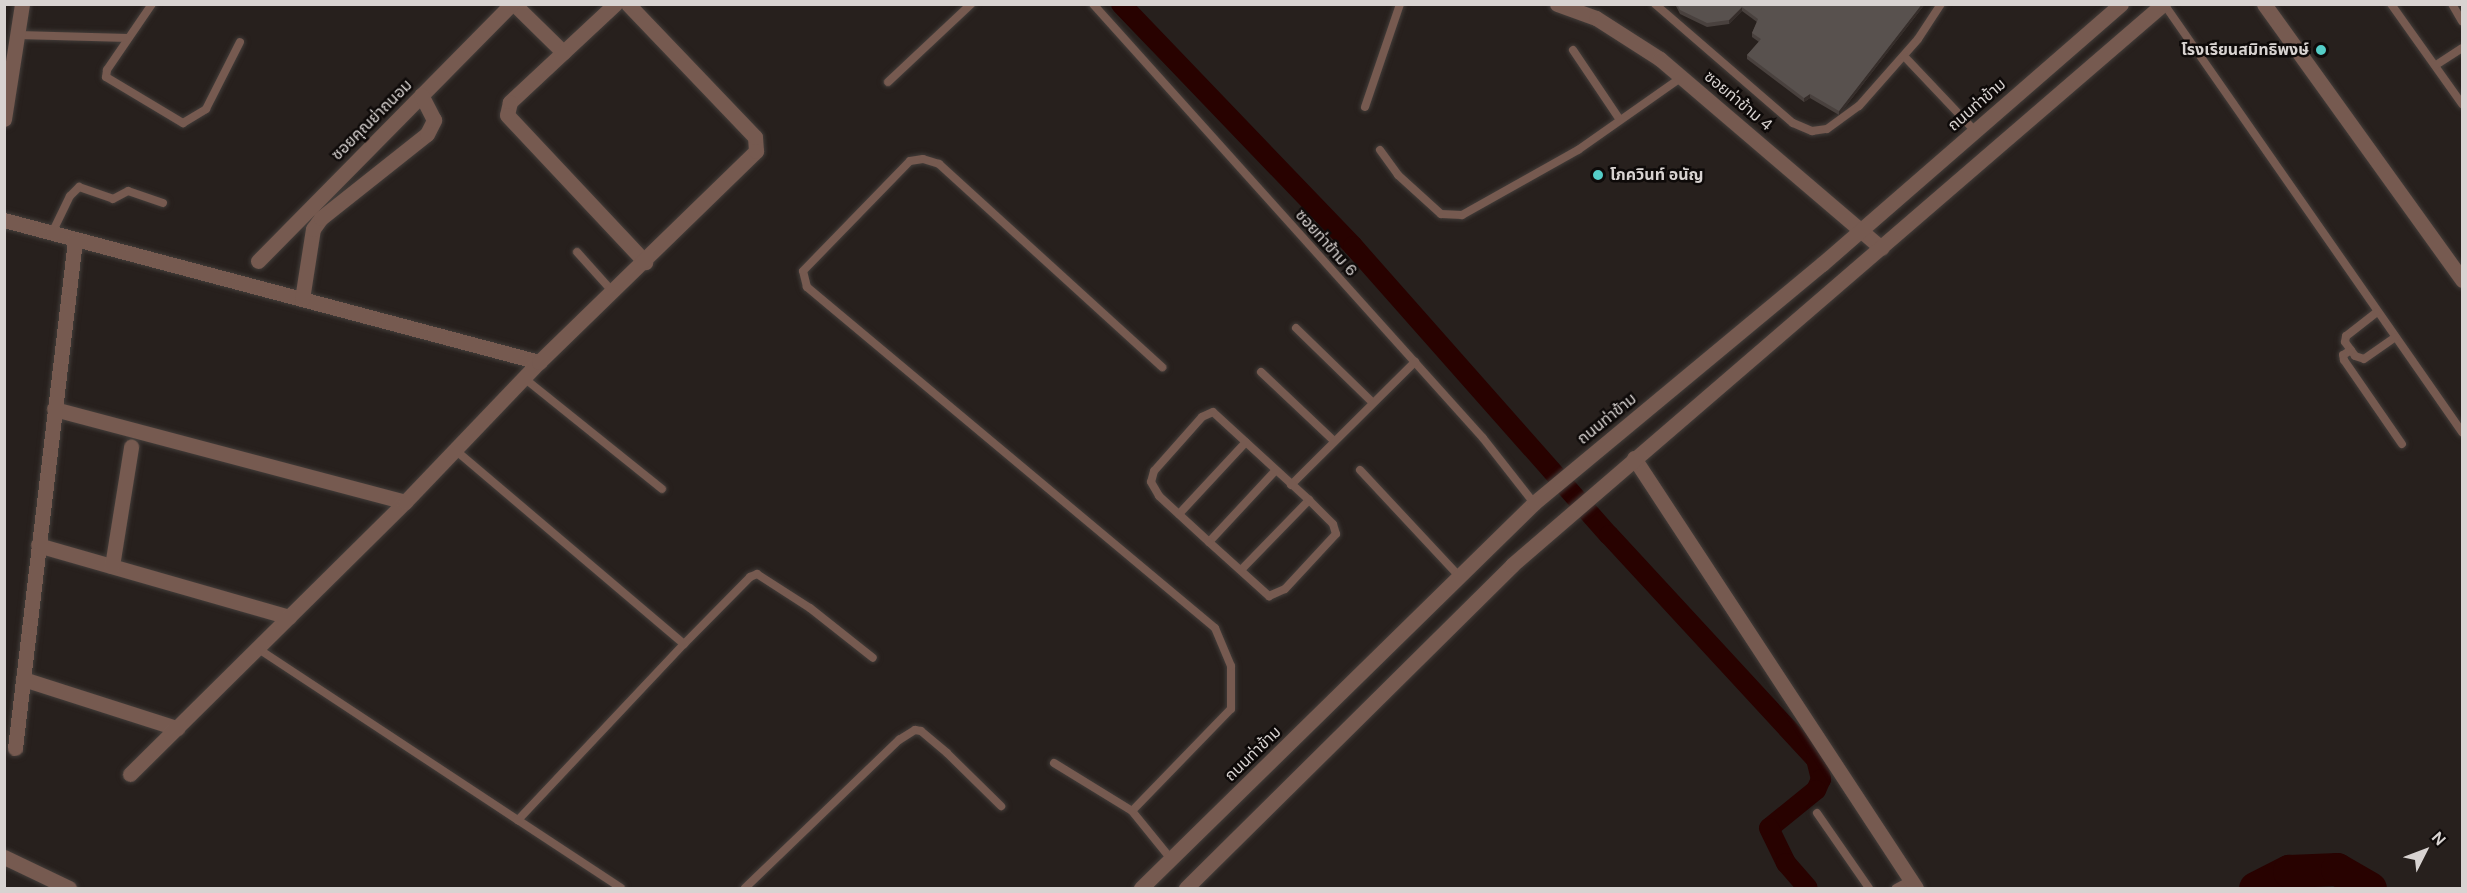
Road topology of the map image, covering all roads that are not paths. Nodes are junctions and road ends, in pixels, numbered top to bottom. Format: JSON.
{"nodes":[{"id":1,"x":22,"y":4,"type":"edge"},
{"id":2,"x":152,"y":4,"type":"edge"},
{"id":3,"x":512,"y":4,"type":"edge"},
{"id":4,"x":615,"y":4,"type":"edge"},
{"id":5,"x":628,"y":4,"type":"edge"},
{"id":6,"x":971,"y":4,"type":"edge"},
{"id":7,"x":1093,"y":4,"type":"edge"},
{"id":8,"x":1400,"y":4,"type":"edge"},
{"id":9,"x":1557,"y":4,"type":"edge"},
{"id":10,"x":1655,"y":4,"type":"edge"},
{"id":11,"x":1941,"y":4,"type":"edge"},
{"id":12,"x":2121,"y":4,"type":"edge"},
{"id":13,"x":2163,"y":4,"type":"edge"},
{"id":14,"x":2264,"y":4,"type":"edge"},
{"id":15,"x":2391,"y":4,"type":"edge"},
{"id":16,"x":2452,"y":4,"type":"edge"},
{"id":17,"x":2463,"y":21,"type":"edge"},
{"id":18,"x":18,"y":35,"type":"junction"},
{"id":19,"x":128,"y":38,"type":"junction"},
{"id":20,"x":240,"y":42,"type":"dead end"},
{"id":21,"x":2463,"y":48,"type":"edge"},
{"id":22,"x":1573,"y":50,"type":"dead end"},
{"id":23,"x":564,"y":52,"type":"junction"},
{"id":24,"x":1904,"y":56,"type":"junction"},
{"id":25,"x":2436,"y":66,"type":"junction"},
{"id":26,"x":1683,"y":77,"type":"junction"},
{"id":27,"x":888,"y":82,"type":"dead end"},
{"id":28,"x":421,"y":95,"type":"junction"},
{"id":29,"x":2463,"y":104,"type":"edge"},
{"id":30,"x":1365,"y":107,"type":"dead end"},
{"id":31,"x":4,"y":118,"type":"edge"},
{"id":32,"x":1620,"y":120,"type":"junction"},
{"id":33,"x":1975,"y":131,"type":"junction"},
{"id":34,"x":1380,"y":150,"type":"dead end"},
{"id":35,"x":163,"y":203,"type":"dead end"},
{"id":36,"x":4,"y":220,"type":"edge"},
{"id":37,"x":1862,"y":229,"type":"junction"},
{"id":38,"x":52,"y":233,"type":"junction"},
{"id":39,"x":75,"y":240,"type":"junction"},
{"id":40,"x":1881,"y":248,"type":"junction"},
{"id":41,"x":577,"y":252,"type":"dead end"},
{"id":42,"x":258,"y":261,"type":"dead end"},
{"id":43,"x":645,"y":262,"type":"junction"},
{"id":44,"x":2463,"y":280,"type":"edge"},
{"id":45,"x":613,"y":292,"type":"junction"},
{"id":46,"x":302,"y":300,"type":"junction"},
{"id":47,"x":2377,"y":312,"type":"junction"},
{"id":48,"x":1296,"y":328,"type":"dead end"},
{"id":49,"x":2395,"y":337,"type":"junction"},
{"id":50,"x":2351,"y":350,"type":"junction"},
{"id":51,"x":539,"y":362,"type":"junction"},
{"id":52,"x":1415,"y":362,"type":"junction"},
{"id":53,"x":1162,"y":367,"type":"dead end"},
{"id":54,"x":1261,"y":372,"type":"dead end"},
{"id":55,"x":524,"y":378,"type":"junction"},
{"id":56,"x":1373,"y":403,"type":"junction"},
{"id":57,"x":54,"y":409,"type":"junction"},
{"id":58,"x":2463,"y":432,"type":"edge"},
{"id":59,"x":1334,"y":441,"type":"junction"},
{"id":60,"x":1246,"y":442,"type":"junction"},
{"id":61,"x":2402,"y":444,"type":"dead end"},
{"id":62,"x":131,"y":447,"type":"dead end"},
{"id":63,"x":455,"y":450,"type":"junction"},
{"id":64,"x":1634,"y":458,"type":"junction"},
{"id":65,"x":1276,"y":470,"type":"junction"},
{"id":66,"x":1360,"y":470,"type":"dead end"},
{"id":67,"x":1291,"y":485,"type":"junction"},
{"id":68,"x":662,"y":489,"type":"dead end"},
{"id":69,"x":1540,"y":498,"type":"junction"},
{"id":70,"x":1309,"y":500,"type":"junction"},
{"id":71,"x":405,"y":502,"type":"junction"},
{"id":72,"x":1179,"y":514,"type":"junction"},
{"id":73,"x":1209,"y":542,"type":"junction"},
{"id":74,"x":38,"y":545,"type":"junction"},
{"id":75,"x":112,"y":566,"type":"junction"},
{"id":76,"x":1241,"y":570,"type":"junction"},
{"id":77,"x":1458,"y":575,"type":"junction"},
{"id":78,"x":289,"y":617,"type":"junction"},
{"id":79,"x":684,"y":644,"type":"junction"},
{"id":80,"x":257,"y":648,"type":"junction"},
{"id":81,"x":873,"y":657,"type":"dead end"},
{"id":82,"x":23,"y":679,"type":"junction"},
{"id":83,"x":177,"y":728,"type":"junction"},
{"id":84,"x":15,"y":748,"type":"dead end"},
{"id":85,"x":1054,"y":763,"type":"dead end"},
{"id":86,"x":130,"y":774,"type":"dead end"},
{"id":87,"x":1001,"y":806,"type":"dead end"},
{"id":88,"x":1132,"y":811,"type":"junction"},
{"id":89,"x":1817,"y":813,"type":"dead end"},
{"id":90,"x":518,"y":820,"type":"junction"},
{"id":91,"x":4,"y":857,"type":"edge"},
{"id":92,"x":1171,"y":859,"type":"junction"},
{"id":93,"x":1914,"y":884,"type":"edge"},
{"id":94,"x":59,"y":886,"type":"edge"},
{"id":95,"x":621,"y":888,"type":"edge"},
{"id":96,"x":745,"y":888,"type":"edge"},
{"id":97,"x":1141,"y":888,"type":"edge"},
{"id":98,"x":1186,"y":888,"type":"edge"},
{"id":99,"x":1869,"y":888,"type":"edge"},
{"id":100,"x":1896,"y":888,"type":"edge"}],
"edges":[{"from":1,"to":18,"type":"street"},
{"from":2,"to":19,"type":"lane"},
{"from":3,"to":23,"type":"street"},
{"from":3,"to":28,"type":"street","name":"ซอยคุณย่าถนอม"},
{"from":4,"to":23,"type":"street"},
{"from":5,"to":43,"type":"street"},
{"from":6,"to":27,"type":"lane"},
{"from":7,"to":52,"type":"lane","name":"ซอยท่าข้าม 6"},
{"from":8,"to":30,"type":"lane"},
{"from":9,"to":26,"type":"street","name":"ซอยท่าข้าม 4"},
{"from":10,"to":24,"type":"lane"},
{"from":11,"to":24,"type":"lane"},
{"from":12,"to":33,"type":"street","name":"ถนนท่าข้าม"},
{"from":13,"to":40,"type":"street"},
{"from":13,"to":47,"type":"lane"},
{"from":14,"to":44,"type":"street"},
{"from":15,"to":25,"type":"lane"},
{"from":16,"to":17,"type":"lane"},
{"from":18,"to":19,"type":"lane"},
{"from":18,"to":31,"type":"street"},
{"from":19,"to":20,"type":"lane"},
{"from":21,"to":25,"type":"lane"},
{"from":22,"to":32,"type":"lane"},
{"from":23,"to":43,"type":"street"},
{"from":24,"to":33,"type":"lane"},
{"from":25,"to":29,"type":"lane"},
{"from":26,"to":32,"type":"lane"},
{"from":26,"to":37,"type":"street","name":"ซอยท่าข้าม 4"},
{"from":28,"to":42,"type":"street","name":"ซอยคุณย่าถนอม"},
{"from":28,"to":46,"type":"street"},
{"from":32,"to":34,"type":"lane"},
{"from":33,"to":37,"type":"street","name":"ถนนท่าข้าม"},
{"from":35,"to":38,"type":"lane"},
{"from":36,"to":38,"type":"street"},
{"from":37,"to":40,"type":"street","name":"ซอยท่าข้าม 4"},
{"from":37,"to":69,"type":"street","name":"ถนนท่าข้าม"},
{"from":38,"to":39,"type":"street"},
{"from":39,"to":46,"type":"street"},
{"from":39,"to":57,"type":"street"},
{"from":40,"to":64,"type":"street"},
{"from":41,"to":45,"type":"lane"},
{"from":43,"to":45,"type":"street"},
{"from":45,"to":51,"type":"street"},
{"from":46,"to":51,"type":"street"},
{"from":47,"to":49,"type":"lane"},
{"from":47,"to":50,"type":"lane"},
{"from":48,"to":56,"type":"lane"},
{"from":49,"to":50,"type":"lane"},
{"from":49,"to":58,"type":"lane"},
{"from":50,"to":61,"type":"lane"},
{"from":51,"to":55,"type":"street"},
{"from":52,"to":56,"type":"lane"},
{"from":52,"to":69,"type":"lane","name":"ซอยท่าข้าม 6"},
{"from":53,"to":88,"type":"lane"},
{"from":54,"to":59,"type":"lane"},
{"from":55,"to":63,"type":"street"},
{"from":55,"to":68,"type":"lane"},
{"from":56,"to":59,"type":"lane"},
{"from":57,"to":71,"type":"street"},
{"from":57,"to":74,"type":"street"},
{"from":59,"to":67,"type":"lane"},
{"from":60,"to":65,"type":"lane"},
{"from":60,"to":72,"type":"lane"},
{"from":60,"to":72,"type":"lane"},
{"from":62,"to":75,"type":"street"},
{"from":63,"to":71,"type":"street"},
{"from":63,"to":79,"type":"lane"},
{"from":64,"to":93,"type":"street"},
{"from":64,"to":98,"type":"street"},
{"from":65,"to":67,"type":"lane"},
{"from":65,"to":73,"type":"lane"},
{"from":66,"to":77,"type":"lane"},
{"from":67,"to":70,"type":"lane"},
{"from":69,"to":77,"type":"street","name":"ถนนท่าข้าม"},
{"from":70,"to":76,"type":"lane"},
{"from":70,"to":76,"type":"lane"},
{"from":71,"to":78,"type":"street"},
{"from":72,"to":73,"type":"lane"},
{"from":73,"to":76,"type":"lane"},
{"from":74,"to":75,"type":"street"},
{"from":74,"to":82,"type":"street"},
{"from":75,"to":78,"type":"street"},
{"from":77,"to":92,"type":"street","name":"ถนนท่าข้าม"},
{"from":78,"to":80,"type":"street"},
{"from":79,"to":81,"type":"lane"},
{"from":79,"to":90,"type":"lane"},
{"from":80,"to":83,"type":"street"},
{"from":80,"to":90,"type":"lane"},
{"from":82,"to":83,"type":"street"},
{"from":82,"to":84,"type":"street"},
{"from":83,"to":86,"type":"street"},
{"from":85,"to":88,"type":"lane"},
{"from":87,"to":96,"type":"lane"},
{"from":88,"to":92,"type":"lane"},
{"from":89,"to":99,"type":"lane"},
{"from":90,"to":95,"type":"lane"},
{"from":91,"to":94,"type":"street"},
{"from":92,"to":97,"type":"street","name":"ถนนท่าข้าม"},
{"from":93,"to":100,"type":"lane"}]}
